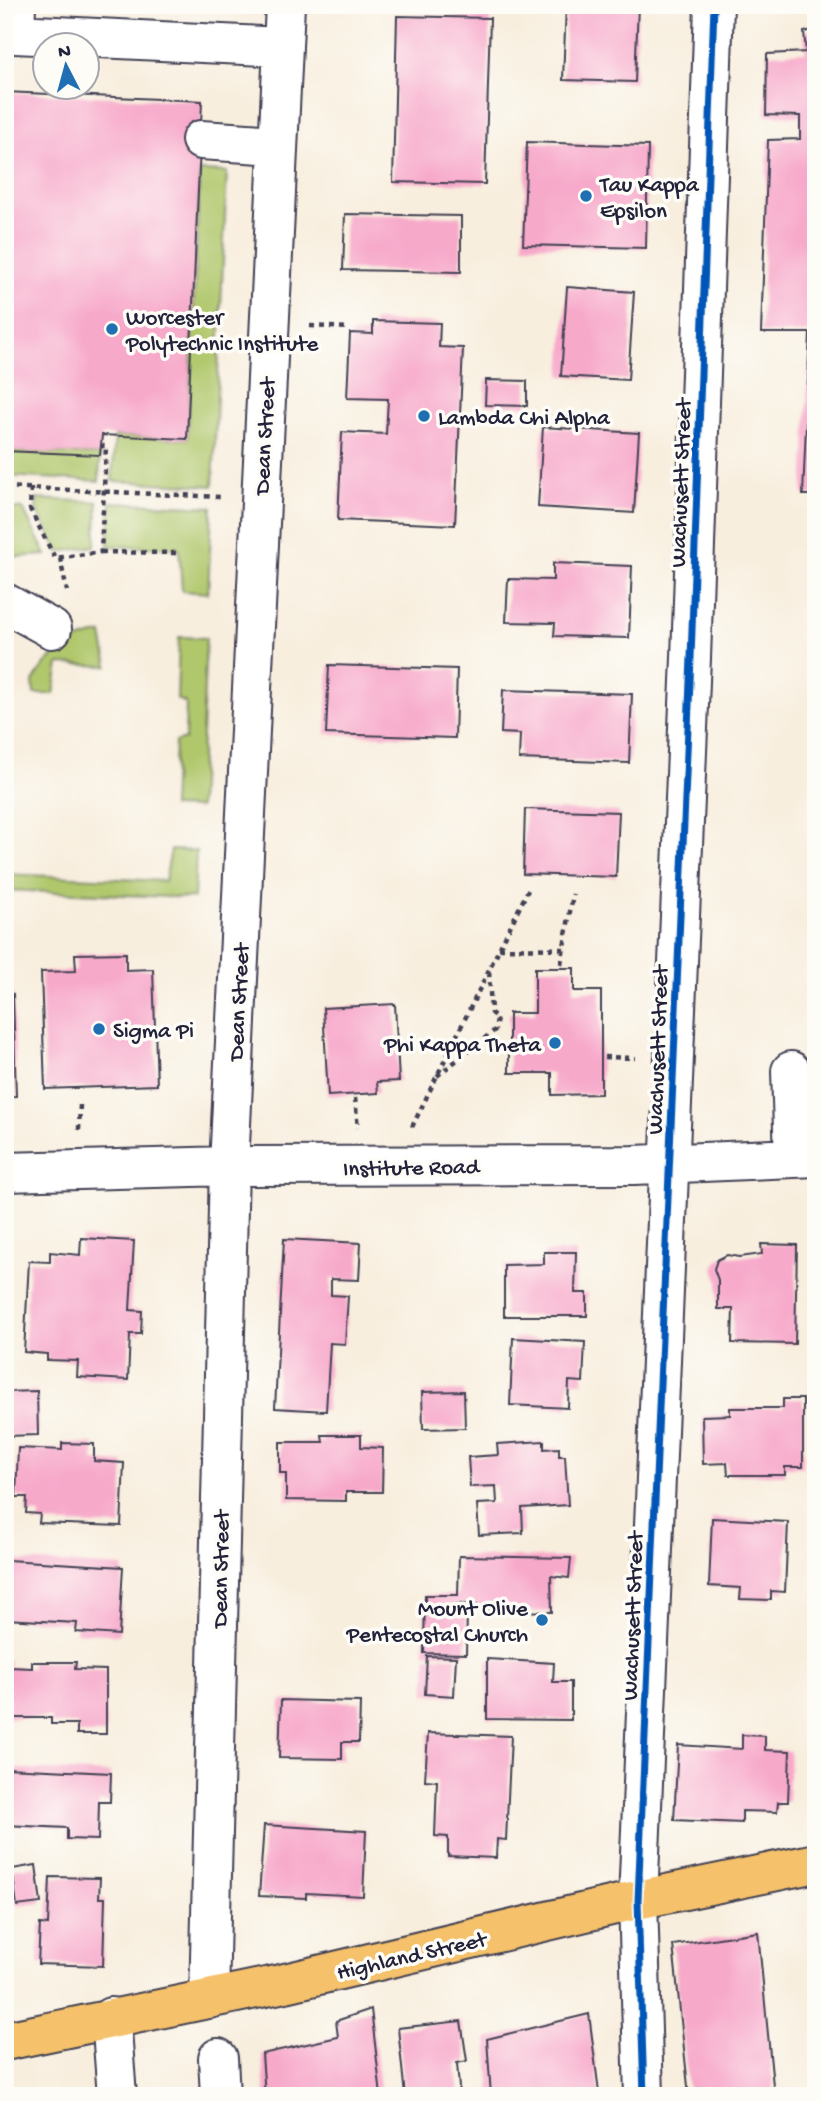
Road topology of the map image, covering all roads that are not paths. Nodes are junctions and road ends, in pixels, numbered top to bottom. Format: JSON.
{"nodes":[{"id":1,"x":16,"y":5,"type":"edge"},
{"id":2,"x":285,"y":5,"type":"edge"},
{"id":3,"x":714,"y":5,"type":"edge"},
{"id":4,"x":283,"y":47,"type":"junction"},
{"id":5,"x":201,"y":140,"type":"dead end"},
{"id":6,"x":278,"y":145,"type":"junction"},
{"id":7,"x":5,"y":603,"type":"edge"},
{"id":8,"x":52,"y":629,"type":"dead end"},
{"id":9,"x":791,"y":1071,"type":"dead end"},
{"id":10,"x":805,"y":1157,"type":"edge"},
{"id":11,"x":670,"y":1163,"type":"junction"},
{"id":12,"x":229,"y":1166,"type":"junction"},
{"id":13,"x":5,"y":1172,"type":"edge"},
{"id":14,"x":816,"y":1863,"type":"edge"},
{"id":15,"x":638,"y":1900,"type":"junction"},
{"id":16,"x":209,"y":1999,"type":"junction"},
{"id":17,"x":111,"y":2017,"type":"junction"},
{"id":18,"x":5,"y":2041,"type":"edge"},
{"id":19,"x":218,"y":2058,"type":"dead end"},
{"id":20,"x":117,"y":2096,"type":"edge"},
{"id":21,"x":220,"y":2096,"type":"edge"},
{"id":22,"x":644,"y":2096,"type":"edge"}],
"edges":[{"from":1,"to":4,"type":"street"},
{"from":2,"to":4,"type":"street","name":"Dean Street"},
{"from":3,"to":11,"type":"street","name":"Wachusett Street"},
{"from":4,"to":6,"type":"street","name":"Dean Street"},
{"from":5,"to":6,"type":"street"},
{"from":6,"to":12,"type":"street","name":"Dean Street"},
{"from":7,"to":8,"type":"street"},
{"from":9,"to":10,"type":"street"},
{"from":10,"to":11,"type":"street","name":"Institute Road"},
{"from":11,"to":12,"type":"street","name":"Institute Road"},
{"from":11,"to":15,"type":"street","name":"Wachusett Street"},
{"from":12,"to":13,"type":"street","name":"Institute Road"},
{"from":12,"to":16,"type":"street","name":"Dean Street"},
{"from":14,"to":15,"type":"highway","name":"Highland Street"},
{"from":15,"to":16,"type":"highway","name":"Highland Street"},
{"from":15,"to":22,"type":"street","name":"Wachusett Street"},
{"from":16,"to":17,"type":"highway","name":"Highland Street"},
{"from":17,"to":18,"type":"highway","name":"Highland Street"},
{"from":17,"to":20,"type":"street"},
{"from":19,"to":21,"type":"street"}]}
